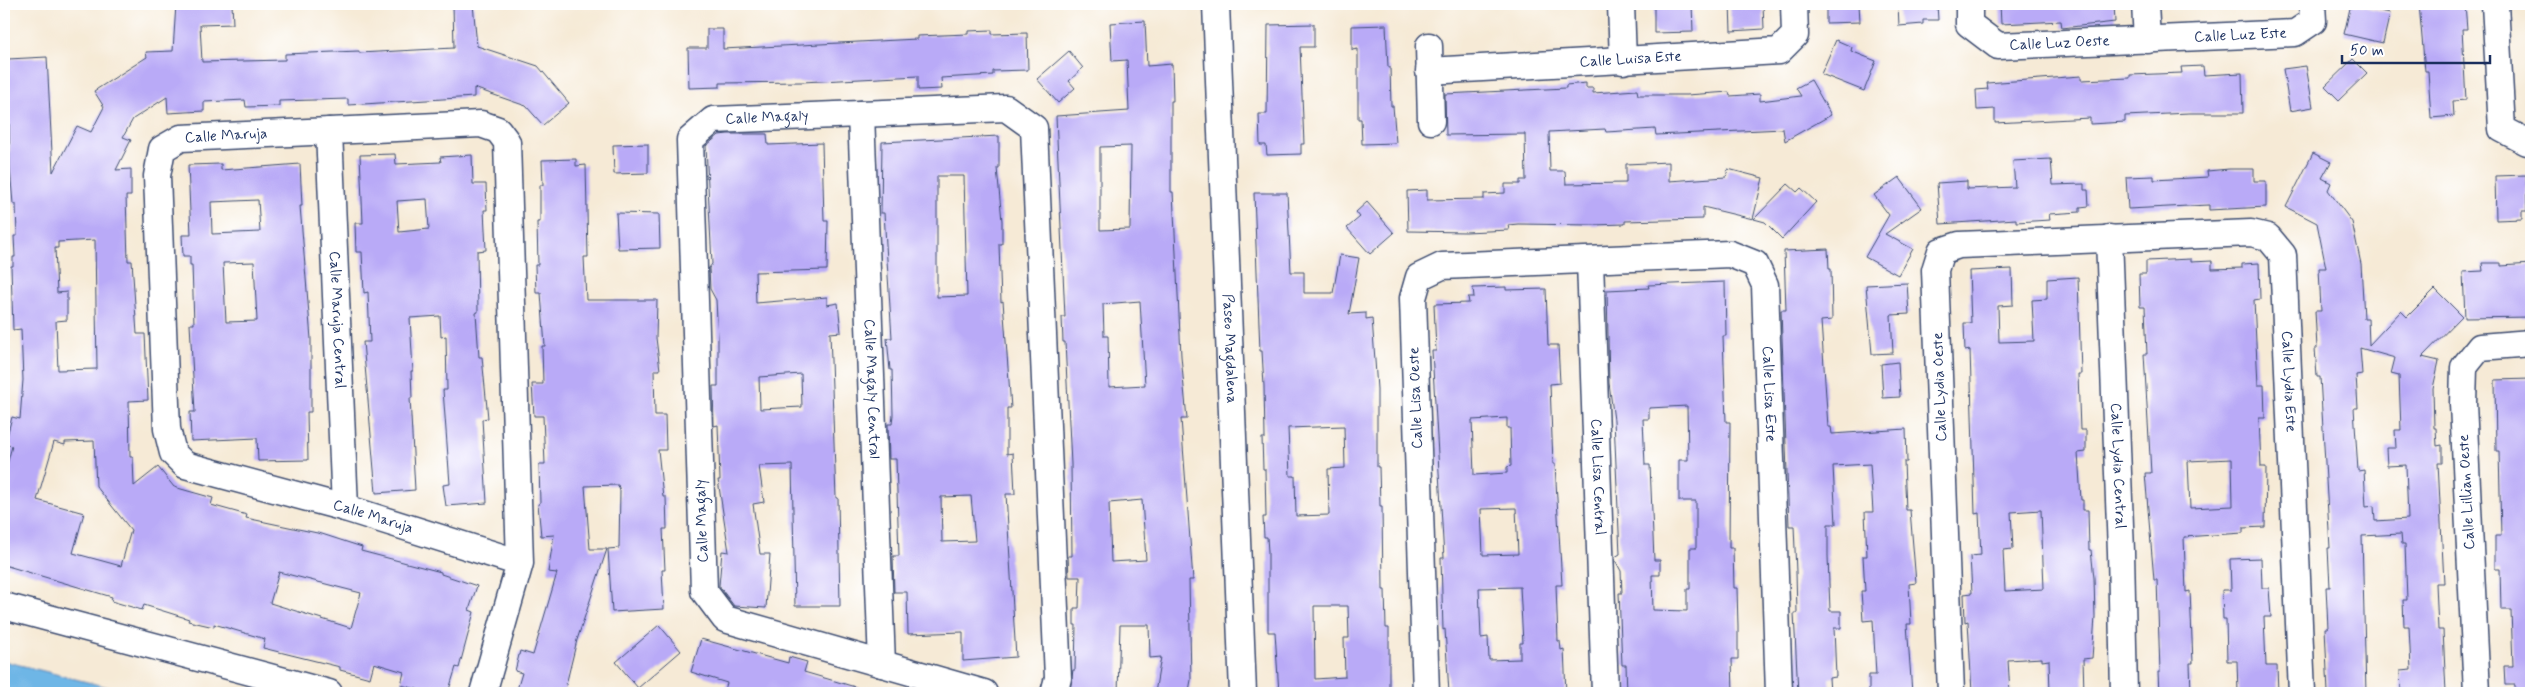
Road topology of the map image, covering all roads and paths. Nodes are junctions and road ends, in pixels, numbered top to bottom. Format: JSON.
{"nodes":[{"id":1,"x":1216,"y":4,"type":"edge"},
{"id":2,"x":1621,"y":4,"type":"edge"},
{"id":3,"x":1794,"y":4,"type":"edge"},
{"id":4,"x":1969,"y":4,"type":"edge"},
{"id":5,"x":2145,"y":4,"type":"edge"},
{"id":6,"x":2312,"y":4,"type":"edge"},
{"id":7,"x":2495,"y":4,"type":"edge"},
{"id":8,"x":2147,"y":40,"type":"junction"},
{"id":9,"x":1623,"y":61,"type":"junction"},
{"id":10,"x":861,"y":114,"type":"junction"},
{"id":11,"x":1431,"y":121,"type":"dead end"},
{"id":12,"x":329,"y":131,"type":"junction"},
{"id":13,"x":2531,"y":142,"type":"edge"},
{"id":14,"x":2109,"y":238,"type":"junction"},
{"id":15,"x":1590,"y":261,"type":"junction"},
{"id":16,"x":2531,"y":344,"type":"edge"},
{"id":17,"x":345,"y":508,"type":"junction"},
{"id":18,"x":520,"y":563,"type":"junction"},
{"id":19,"x":4,"y":606,"type":"edge"},
{"id":20,"x":882,"y":664,"type":"junction"},
{"id":21,"x":329,"y":693,"type":"edge"},
{"id":22,"x":482,"y":693,"type":"edge"},
{"id":23,"x":984,"y":693,"type":"edge"},
{"id":24,"x":1054,"y":693,"type":"edge"},
{"id":25,"x":1243,"y":693,"type":"edge"},
{"id":26,"x":1426,"y":693,"type":"edge"},
{"id":27,"x":1605,"y":693,"type":"edge"},
{"id":28,"x":1779,"y":693,"type":"edge"},
{"id":29,"x":1951,"y":693,"type":"edge"},
{"id":30,"x":2124,"y":693,"type":"edge"},
{"id":31,"x":2302,"y":693,"type":"edge"},
{"id":32,"x":2477,"y":693,"type":"edge"}],
"edges":[{"from":1,"to":25,"type":"street","name":"Paseo Magdalena"},
{"from":2,"to":9,"type":"street"},
{"from":3,"to":9,"type":"street","name":"Calle Luisa Este"},
{"from":4,"to":8,"type":"street","name":"Calle Luz Oeste"},
{"from":5,"to":8,"type":"street"},
{"from":6,"to":8,"type":"street","name":"Calle Luz Este"},
{"from":7,"to":13,"type":"street"},
{"from":9,"to":11,"type":"street","name":"Calle Luisa Este"},
{"from":10,"to":20,"type":"street","name":"Calle Magaly Central"},
{"from":10,"to":20,"type":"street","name":"Calle Magaly"},
{"from":10,"to":24,"type":"street","name":"Calle Magaly"},
{"from":12,"to":17,"type":"street","name":"Calle Maruja Central"},
{"from":12,"to":17,"type":"street","name":"Calle Maruja"},
{"from":12,"to":18,"type":"street","name":"Calle Maruja"},
{"from":14,"to":29,"type":"street","name":"Calle Lydia Oeste"},
{"from":14,"to":30,"type":"street","name":"Calle Lydia Central"},
{"from":14,"to":31,"type":"street","name":"Calle Lydia Este"},
{"from":15,"to":26,"type":"street","name":"Calle Lisa Oeste"},
{"from":15,"to":27,"type":"street","name":"Calle Lisa Central"},
{"from":15,"to":28,"type":"street","name":"Calle Lisa Este"},
{"from":16,"to":32,"type":"street","name":"Calle Lillian Oeste"},
{"from":17,"to":18,"type":"street","name":"Calle Maruja"},
{"from":18,"to":22,"type":"street","name":"Calle Maruja"},
{"from":19,"to":21,"type":"street"},
{"from":20,"to":23,"type":"street","name":"Calle Magaly"}]}
